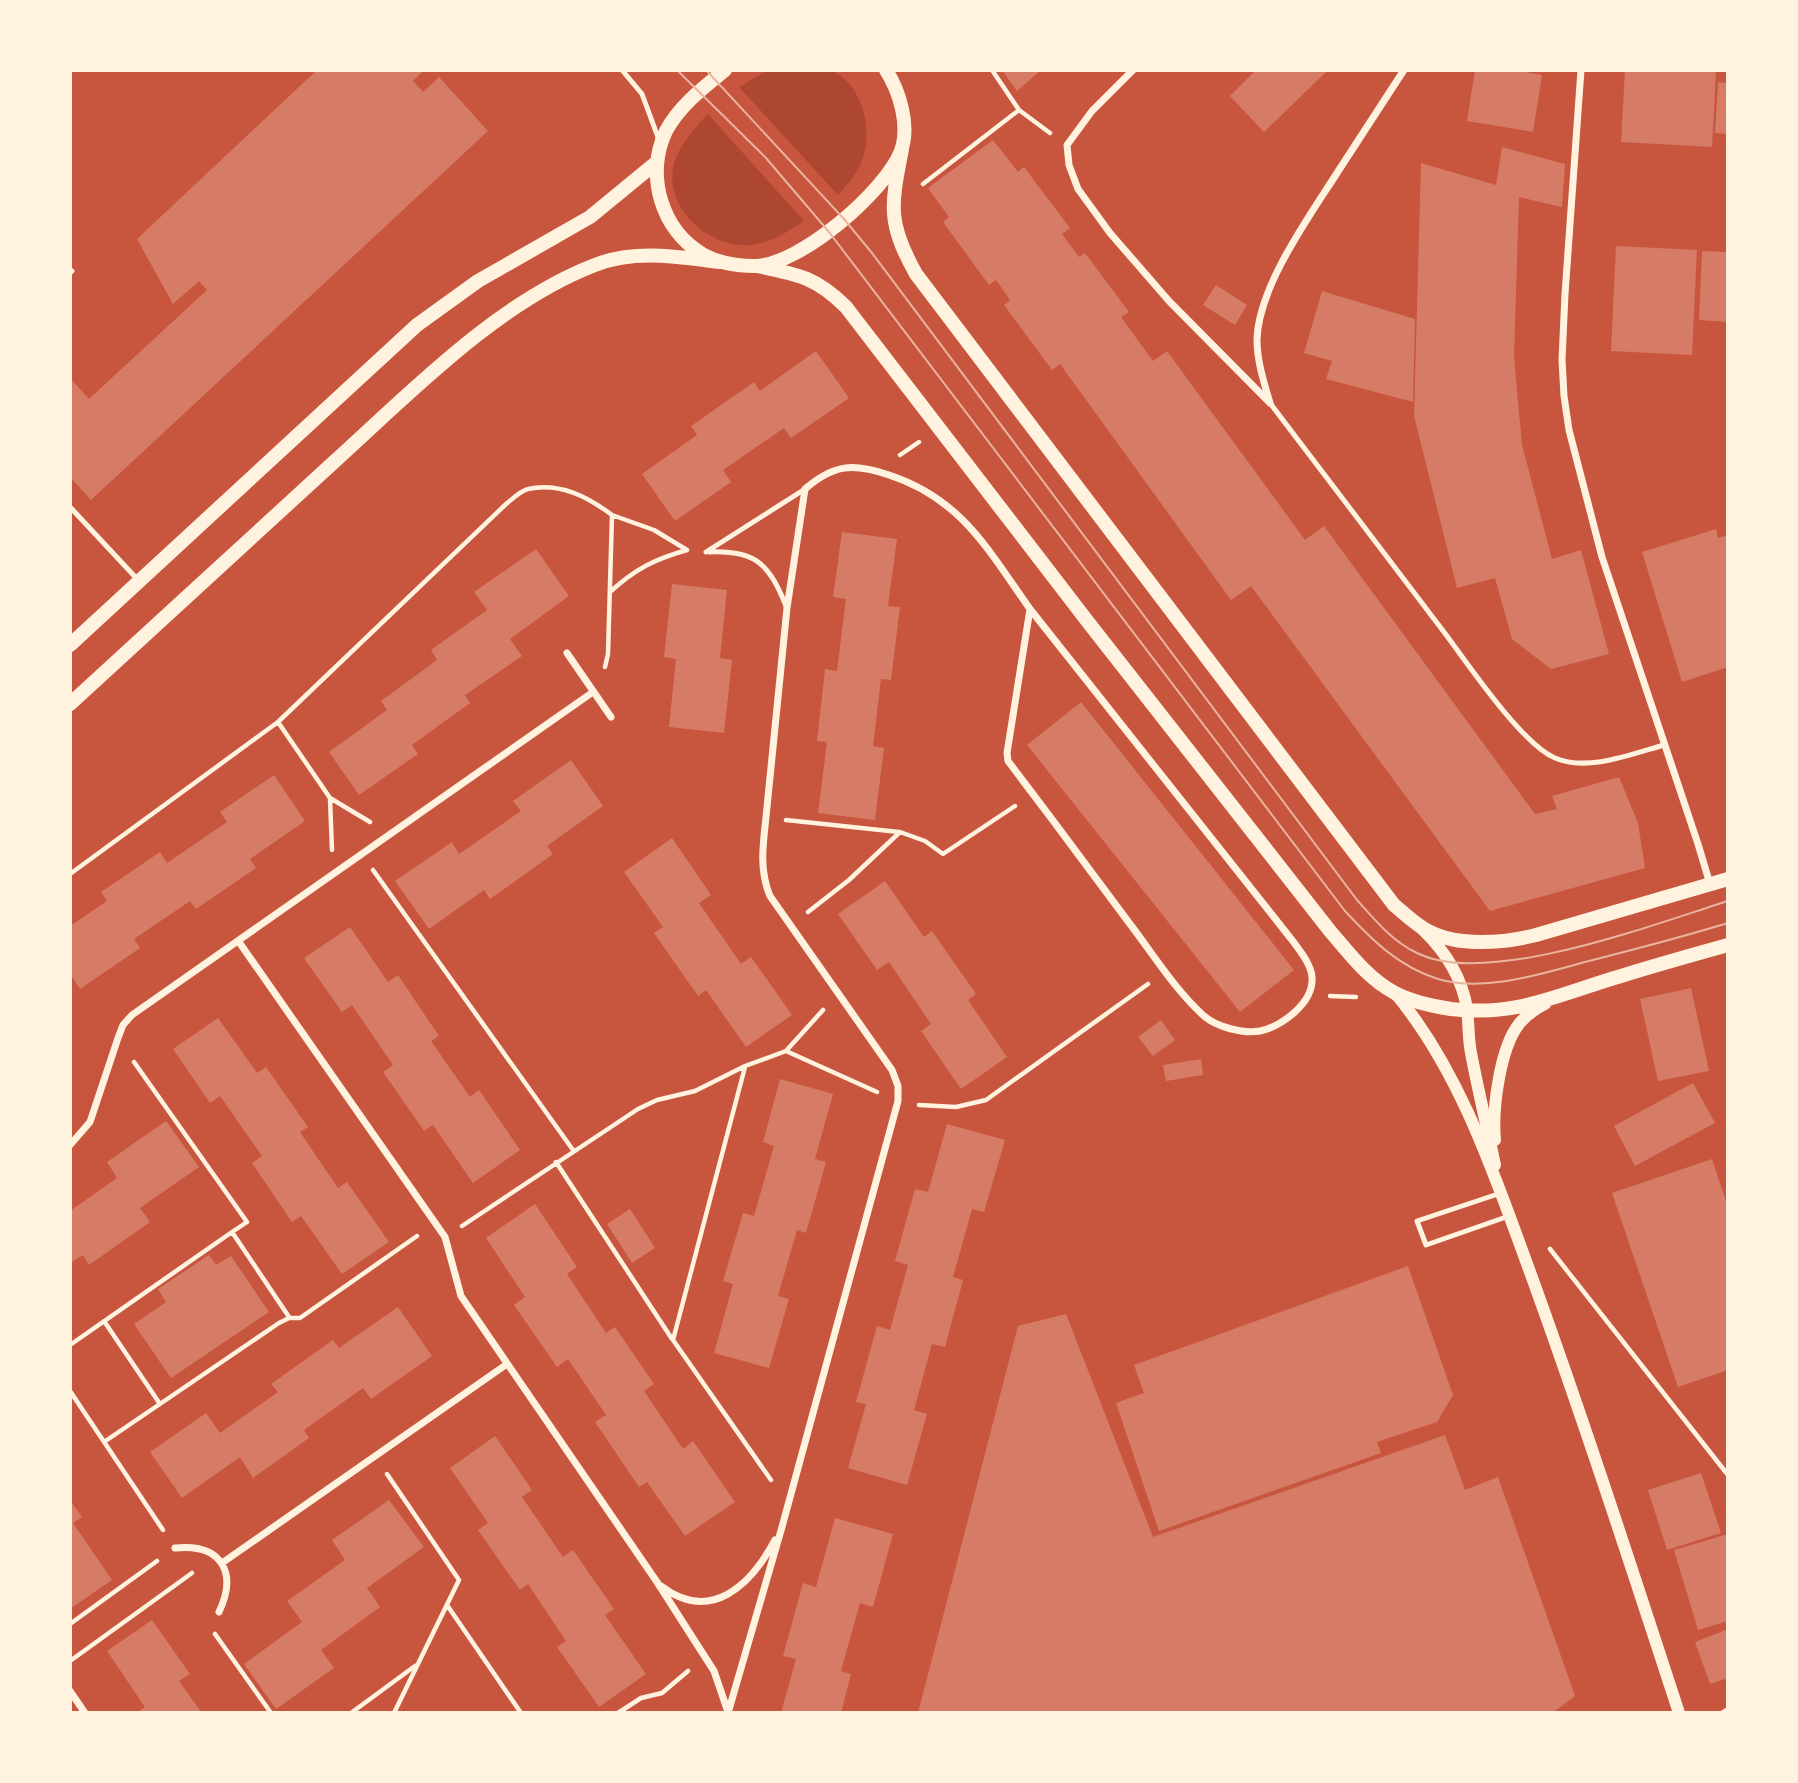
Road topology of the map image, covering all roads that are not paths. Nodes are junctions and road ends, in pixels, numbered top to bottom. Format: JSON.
{"nodes":[{"id":1,"x":622,"y":70,"type":"edge"},
{"id":2,"x":725,"y":70,"type":"edge"},
{"id":3,"x":1133,"y":70,"type":"edge"},
{"id":4,"x":1404,"y":70,"type":"edge"},
{"id":5,"x":1581,"y":70,"type":"edge"},
{"id":6,"x":890,"y":74,"type":"edge"},
{"id":7,"x":660,"y":144,"type":"junction"},
{"id":8,"x":902,"y":149,"type":"junction"},
{"id":9,"x":657,"y":162,"type":"junction"},
{"id":10,"x":720,"y":262,"type":"junction"},
{"id":11,"x":757,"y":266,"type":"junction"},
{"id":12,"x":1270,"y":403,"type":"junction"},
{"id":13,"x":805,"y":489,"type":"junction"},
{"id":14,"x":70,"y":508,"type":"edge"},
{"id":15,"x":139,"y":581,"type":"junction"},
{"id":16,"x":787,"y":608,"type":"junction"},
{"id":17,"x":1030,"y":609,"type":"junction"},
{"id":18,"x":70,"y":645,"type":"edge"},
{"id":19,"x":567,"y":653,"type":"dead end"},
{"id":20,"x":593,"y":692,"type":"junction"},
{"id":21,"x":70,"y":704,"type":"edge"},
{"id":22,"x":611,"y":717,"type":"dead end"},
{"id":23,"x":1664,"y":745,"type":"junction"},
{"id":24,"x":1728,"y":879,"type":"edge"},
{"id":25,"x":1710,"y":884,"type":"junction"},
{"id":26,"x":1417,"y":924,"type":"junction"},
{"id":27,"x":239,"y":942,"type":"junction"},
{"id":28,"x":1728,"y":945,"type":"edge"},
{"id":29,"x":1390,"y":990,"type":"junction"},
{"id":30,"x":1554,"y":998,"type":"junction"},
{"id":31,"x":1467,"y":1011,"type":"junction"},
{"id":32,"x":70,"y":1144,"type":"edge"},
{"id":33,"x":1501,"y":1193,"type":"junction"},
{"id":34,"x":1509,"y":1216,"type":"junction"},
{"id":35,"x":507,"y":1364,"type":"junction"},
{"id":36,"x":782,"y":1527,"type":"junction"},
{"id":37,"x":175,"y":1548,"type":"road end"},
{"id":38,"x":222,"y":1563,"type":"junction"},
{"id":39,"x":657,"y":1582,"type":"junction"},
{"id":40,"x":219,"y":1612,"type":"road end"},
{"id":41,"x":70,"y":1691,"type":"edge"},
{"id":42,"x":85,"y":1713,"type":"edge"},
{"id":43,"x":728,"y":1713,"type":"edge"},
{"id":44,"x":1679,"y":1713,"type":"edge"}],
"edges":[{"from":1,"to":7,"type":"lane"},
{"from":2,"to":7,"type":"main road"},
{"from":3,"to":12,"type":"street"},
{"from":4,"to":12,"type":"street"},
{"from":5,"to":23,"type":"street"},
{"from":6,"to":8,"type":"main road"},
{"from":7,"to":9,"type":"main road"},
{"from":8,"to":11,"type":"main road"},
{"from":8,"to":26,"type":"main road"},
{"from":9,"to":10,"type":"main road"},
{"from":9,"to":15,"type":"main road"},
{"from":10,"to":11,"type":"main road"},
{"from":10,"to":21,"type":"main road"},
{"from":11,"to":29,"type":"main road"},
{"from":12,"to":23,"type":"lane"},
{"from":13,"to":16,"type":"street"},
{"from":13,"to":16,"type":"lane"},
{"from":13,"to":17,"type":"street"},
{"from":14,"to":15,"type":"lane"},
{"from":15,"to":18,"type":"main road"},
{"from":16,"to":36,"type":"street"},
{"from":17,"to":17,"type":"street"},
{"from":19,"to":20,"type":"street"},
{"from":20,"to":22,"type":"street"},
{"from":20,"to":27,"type":"street"},
{"from":23,"to":25,"type":"street"},
{"from":24,"to":25,"type":"main road"},
{"from":25,"to":26,"type":"main road"},
{"from":26,"to":31,"type":"street"},
{"from":27,"to":32,"type":"street"},
{"from":27,"to":35,"type":"street"},
{"from":28,"to":30,"type":"main road"},
{"from":29,"to":31,"type":"main road"},
{"from":29,"to":33,"type":"street"},
{"from":30,"to":31,"type":"main road"},
{"from":30,"to":33,"type":"street"},
{"from":31,"to":33,"type":"street"},
{"from":33,"to":34,"type":"street"},
{"from":33,"to":34,"type":"lane"},
{"from":34,"to":44,"type":"street"},
{"from":35,"to":38,"type":"street"},
{"from":35,"to":39,"type":"street"},
{"from":36,"to":39,"type":"street"},
{"from":36,"to":43,"type":"street"},
{"from":37,"to":38,"type":"street"},
{"from":38,"to":40,"type":"street"},
{"from":39,"to":43,"type":"street"},
{"from":41,"to":42,"type":"street"}]}
